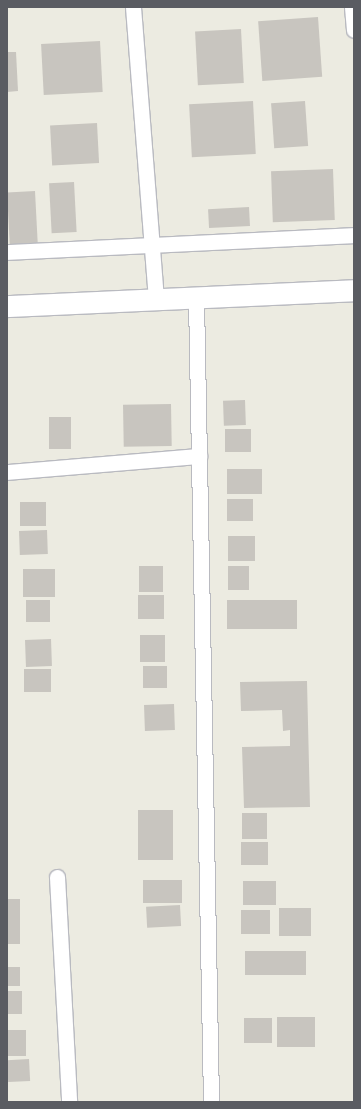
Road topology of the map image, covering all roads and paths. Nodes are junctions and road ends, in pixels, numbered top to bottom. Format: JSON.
{"nodes":[{"id":1,"x":133,"y":7,"type":"edge"},
{"id":2,"x":352,"y":7,"type":"edge"},
{"id":3,"x":354,"y":30,"type":"edge"},
{"id":4,"x":354,"y":235,"type":"edge"},
{"id":5,"x":153,"y":245,"type":"junction"},
{"id":6,"x":7,"y":252,"type":"edge"},
{"id":7,"x":354,"y":290,"type":"edge"},
{"id":8,"x":196,"y":298,"type":"junction"},
{"id":9,"x":156,"y":299,"type":"junction"},
{"id":10,"x":7,"y":306,"type":"edge"},
{"id":11,"x":199,"y":456,"type":"junction"},
{"id":12,"x":7,"y":472,"type":"edge"},
{"id":13,"x":57,"y":877,"type":"dead end"},
{"id":14,"x":69,"y":1102,"type":"edge"},
{"id":15,"x":211,"y":1102,"type":"edge"}],
"edges":[{"from":1,"to":5,"type":"street"},
{"from":2,"to":3,"type":"street"},
{"from":4,"to":5,"type":"street"},
{"from":5,"to":6,"type":"street"},
{"from":5,"to":9,"type":"street"},
{"from":7,"to":8,"type":"street"},
{"from":8,"to":9,"type":"street"},
{"from":8,"to":11,"type":"street"},
{"from":9,"to":10,"type":"street"},
{"from":11,"to":12,"type":"street"},
{"from":11,"to":15,"type":"street"},
{"from":13,"to":14,"type":"street"}]}
